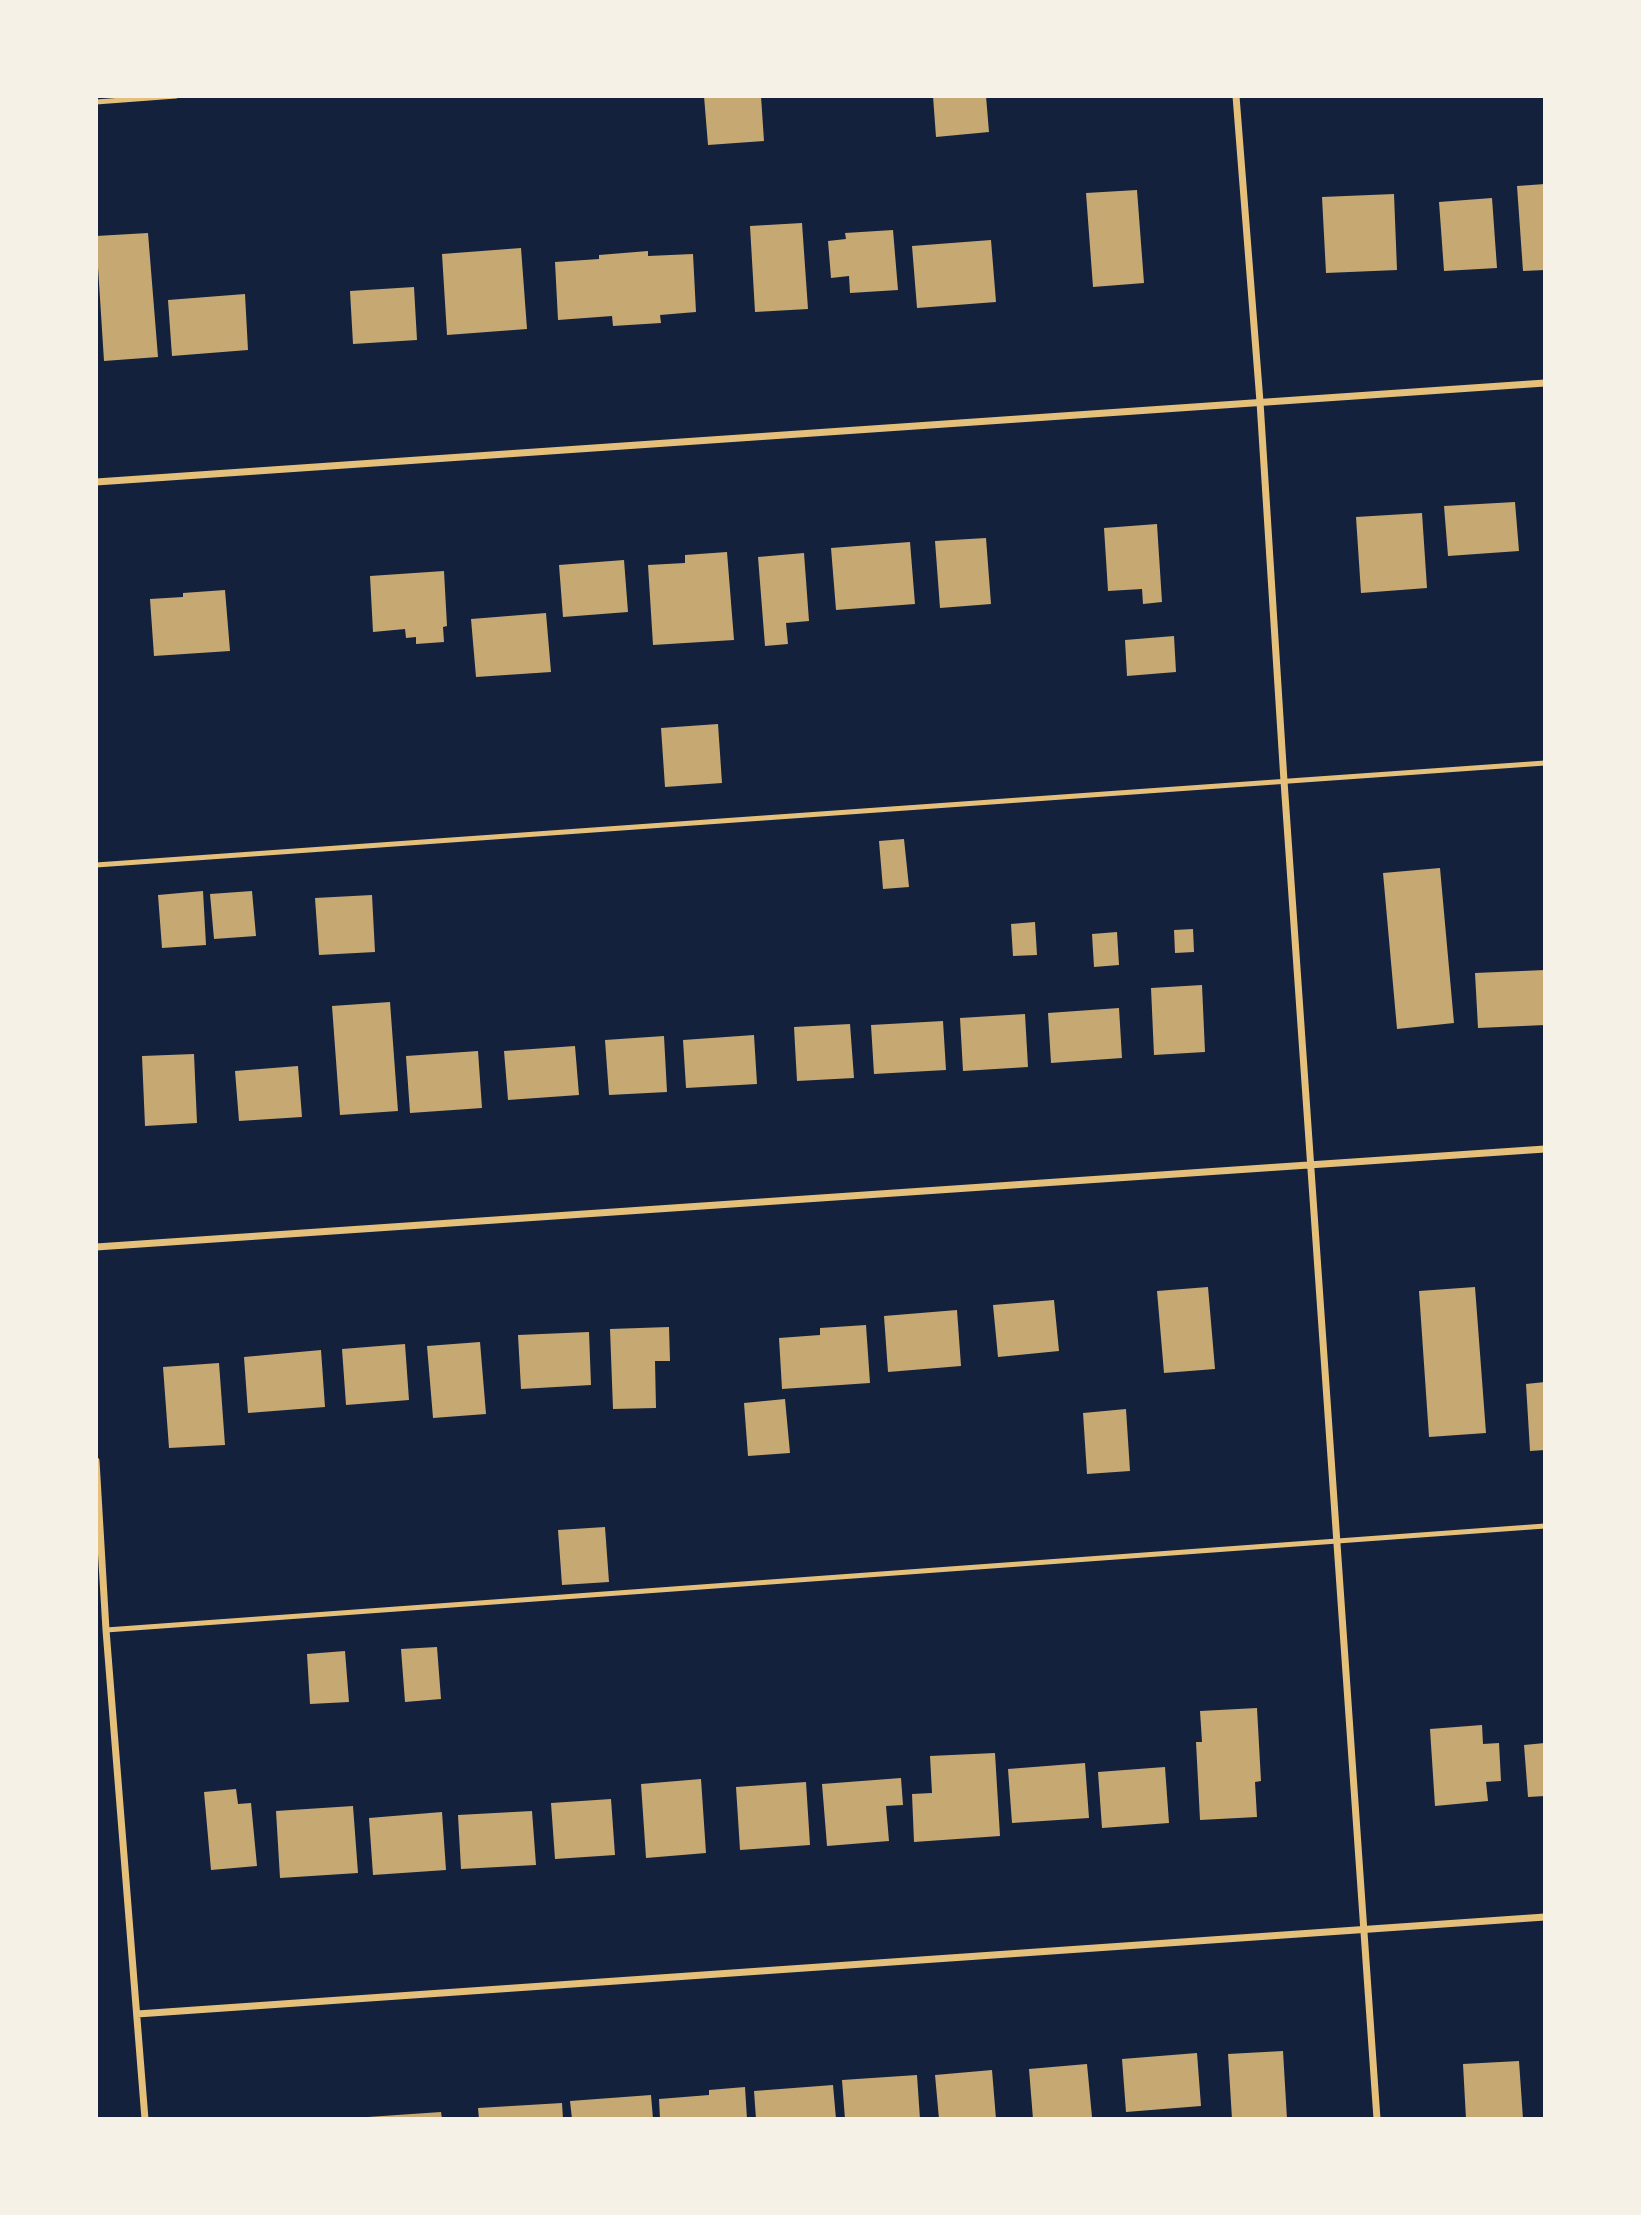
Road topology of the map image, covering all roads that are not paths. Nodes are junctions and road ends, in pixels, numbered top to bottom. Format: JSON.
{"nodes":[{"id":1,"x":176,"y":96,"type":"edge"},
{"id":2,"x":1236,"y":96,"type":"edge"},
{"id":3,"x":96,"y":102,"type":"edge"},
{"id":4,"x":1545,"y":383,"type":"edge"},
{"id":5,"x":1260,"y":402,"type":"junction"},
{"id":6,"x":96,"y":482,"type":"edge"},
{"id":7,"x":1545,"y":763,"type":"edge"},
{"id":8,"x":1284,"y":781,"type":"junction"},
{"id":9,"x":96,"y":865,"type":"edge"},
{"id":10,"x":1545,"y":1150,"type":"edge"},
{"id":11,"x":1311,"y":1166,"type":"junction"},
{"id":12,"x":96,"y":1247,"type":"edge"},
{"id":13,"x":96,"y":1461,"type":"edge"},
{"id":14,"x":1545,"y":1526,"type":"edge"},
{"id":15,"x":1336,"y":1540,"type":"junction"},
{"id":16,"x":106,"y":1630,"type":"junction"},
{"id":17,"x":1545,"y":1917,"type":"edge"},
{"id":18,"x":1364,"y":1930,"type":"junction"},
{"id":19,"x":137,"y":2014,"type":"junction"},
{"id":20,"x":145,"y":2119,"type":"edge"},
{"id":21,"x":1377,"y":2119,"type":"edge"}],
"edges":[{"from":1,"to":3,"type":"lane"},
{"from":2,"to":5,"type":"street"},
{"from":4,"to":5,"type":"street"},
{"from":5,"to":6,"type":"street"},
{"from":5,"to":8,"type":"street"},
{"from":7,"to":8,"type":"lane"},
{"from":8,"to":9,"type":"lane"},
{"from":8,"to":11,"type":"street"},
{"from":10,"to":11,"type":"street"},
{"from":11,"to":12,"type":"street"},
{"from":11,"to":15,"type":"street"},
{"from":13,"to":16,"type":"street"},
{"from":14,"to":15,"type":"lane"},
{"from":15,"to":16,"type":"lane"},
{"from":15,"to":18,"type":"street"},
{"from":16,"to":19,"type":"street"},
{"from":17,"to":18,"type":"street"},
{"from":18,"to":19,"type":"street"},
{"from":18,"to":21,"type":"street"},
{"from":19,"to":20,"type":"street"}]}
